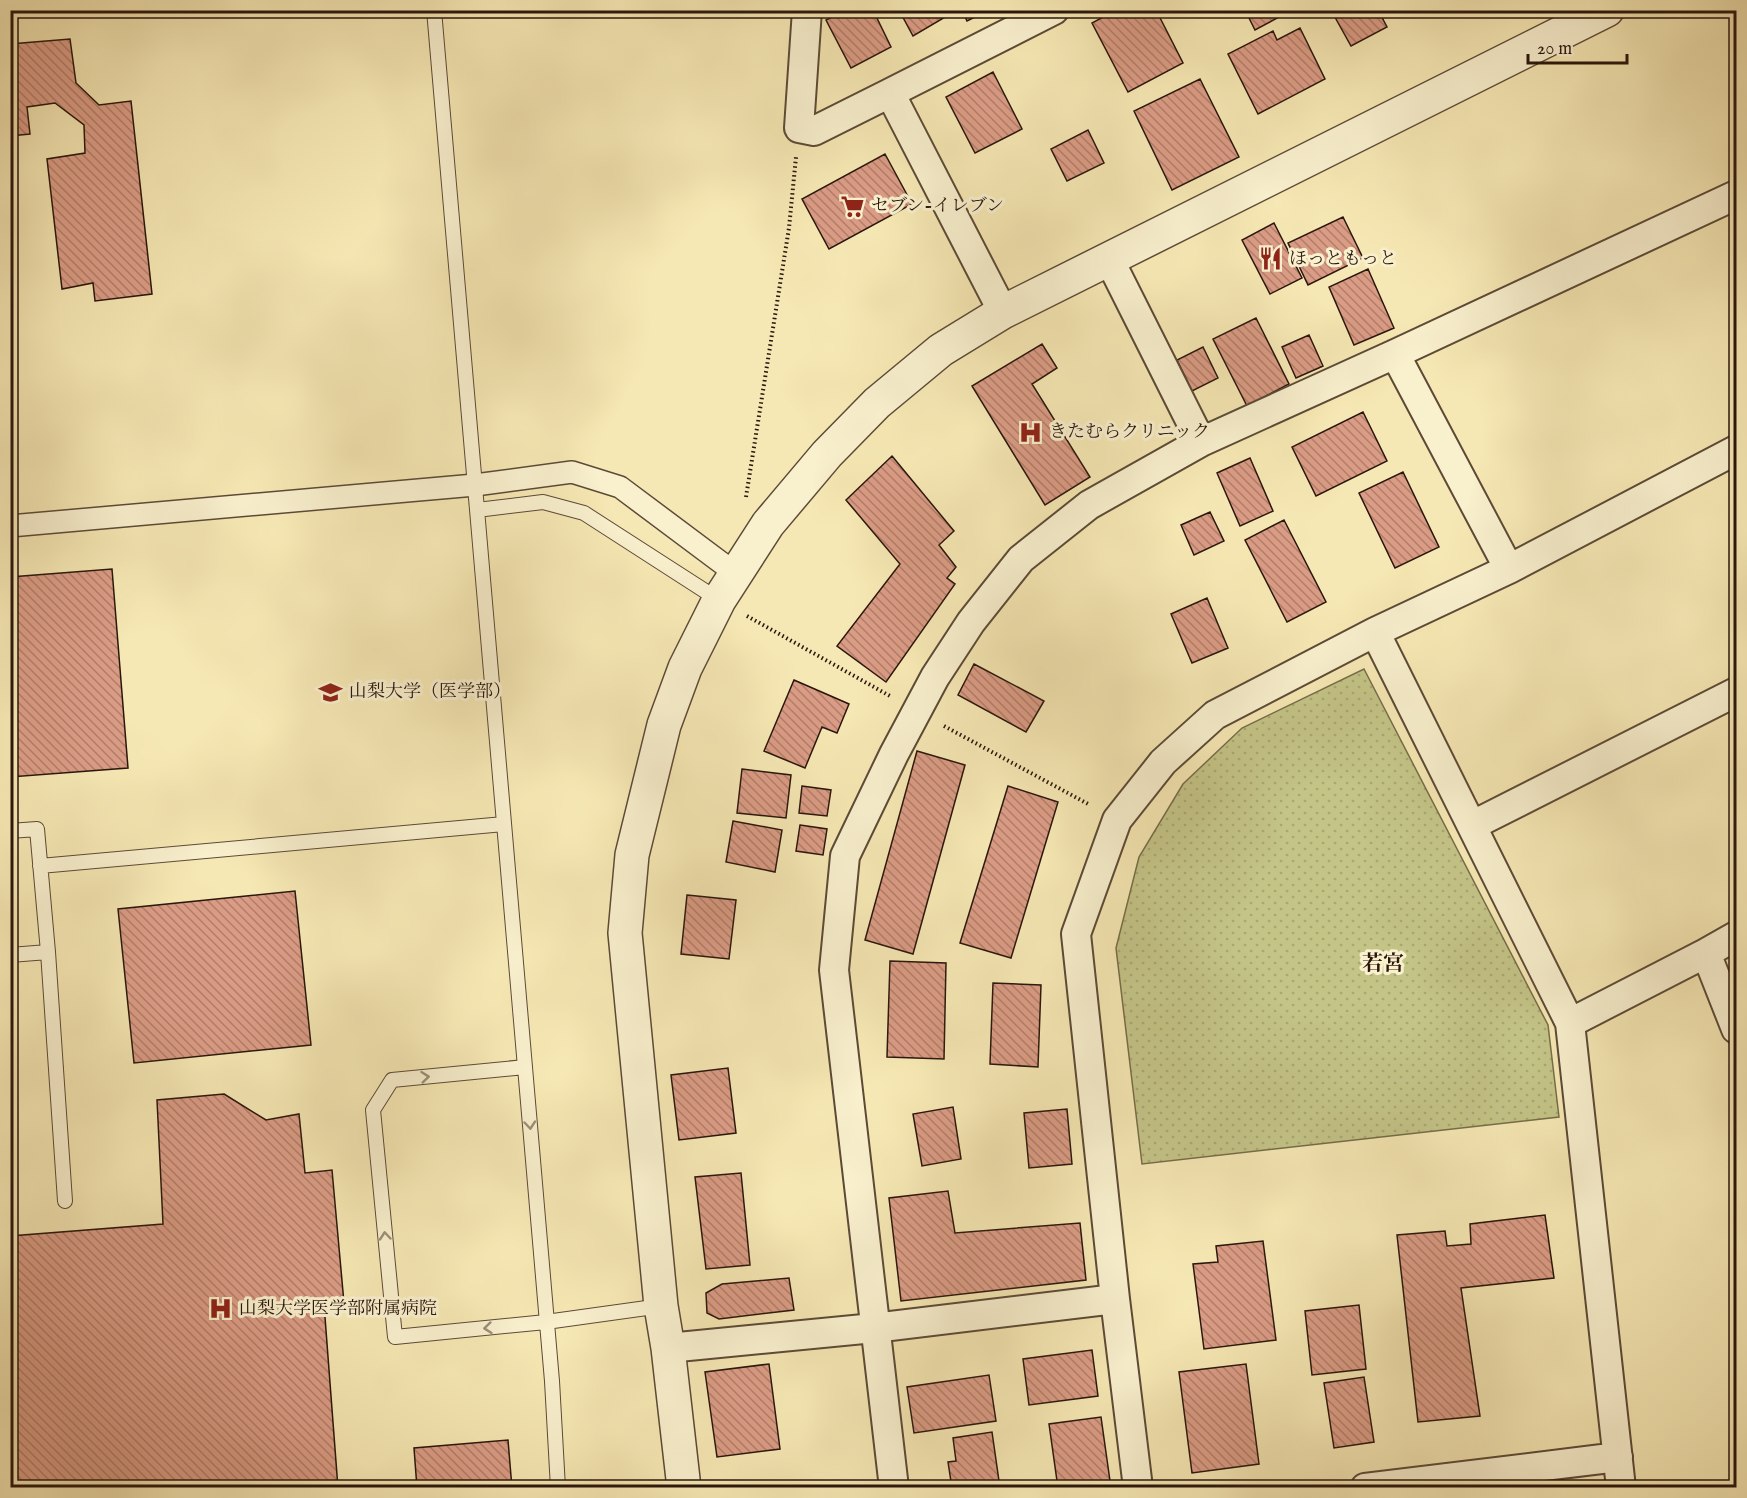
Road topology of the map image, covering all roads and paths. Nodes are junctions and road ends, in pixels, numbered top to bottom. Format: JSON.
{"nodes":[{"id":1,"x":434,"y":10,"type":"edge"},
{"id":2,"x":807,"y":10,"type":"edge"},
{"id":3,"x":1054,"y":10,"type":"edge"},
{"id":4,"x":1607,"y":10,"type":"edge"},
{"id":5,"x":890,"y":93,"type":"junction"},
{"id":6,"x":799,"y":128,"type":"junction"},
{"id":7,"x":1737,"y":195,"type":"edge"},
{"id":8,"x":1108,"y":259,"type":"junction"},
{"id":9,"x":1003,"y":312,"type":"junction"},
{"id":10,"x":1395,"y":354,"type":"junction"},
{"id":11,"x":1201,"y":442,"type":"junction"},
{"id":12,"x":1737,"y":450,"type":"edge"},
{"id":13,"x":475,"y":484,"type":"junction"},
{"id":14,"x":744,"y":504,"type":"dead end"},
{"id":15,"x":477,"y":510,"type":"junction"},
{"id":16,"x":10,"y":526,"type":"edge"},
{"id":17,"x":1509,"y":569,"type":"junction"},
{"id":18,"x":727,"y":587,"type":"junction"},
{"id":19,"x":1375,"y":632,"type":"junction"},
{"id":20,"x":1737,"y":692,"type":"edge"},
{"id":21,"x":504,"y":824,"type":"junction"},
{"id":22,"x":1473,"y":825,"type":"junction"},
{"id":23,"x":10,"y":831,"type":"edge"},
{"id":24,"x":40,"y":866,"type":"junction"},
{"id":25,"x":1737,"y":936,"type":"edge"},
{"id":26,"x":48,"y":952,"type":"junction"},
{"id":27,"x":1706,"y":954,"type":"junction"},
{"id":28,"x":10,"y":955,"type":"edge"},
{"id":29,"x":1570,"y":1023,"type":"junction"},
{"id":30,"x":1737,"y":1029,"type":"edge"},
{"id":31,"x":525,"y":1067,"type":"junction"},
{"id":32,"x":65,"y":1201,"type":"dead end"},
{"id":33,"x":1115,"y":1299,"type":"junction"},
{"id":34,"x":661,"y":1306,"type":"junction"},
{"id":35,"x":546,"y":1322,"type":"junction"},
{"id":36,"x":874,"y":1328,"type":"junction"},
{"id":37,"x":668,"y":1348,"type":"junction"},
{"id":38,"x":1618,"y":1457,"type":"junction"},
{"id":39,"x":558,"y":1488,"type":"edge"},
{"id":40,"x":684,"y":1488,"type":"edge"},
{"id":41,"x":894,"y":1488,"type":"edge"},
{"id":42,"x":1138,"y":1488,"type":"edge"},
{"id":43,"x":1365,"y":1488,"type":"edge"},
{"id":44,"x":1621,"y":1488,"type":"edge"}],
"edges":[{"from":1,"to":13,"type":"lane"},
{"from":2,"to":6,"type":"street"},
{"from":3,"to":5,"type":"street"},
{"from":4,"to":8,"type":"street"},
{"from":5,"to":6,"type":"street"},
{"from":5,"to":9,"type":"street"},
{"from":6,"to":14,"type":"path"},
{"from":7,"to":10,"type":"street"},
{"from":8,"to":9,"type":"street"},
{"from":8,"to":11,"type":"street"},
{"from":9,"to":18,"type":"street"},
{"from":10,"to":11,"type":"street"},
{"from":10,"to":17,"type":"street"},
{"from":11,"to":36,"type":"street"},
{"from":12,"to":17,"type":"street"},
{"from":13,"to":15,"type":"lane"},
{"from":13,"to":16,"type":"street"},
{"from":13,"to":18,"type":"street"},
{"from":15,"to":18,"type":"lane"},
{"from":15,"to":21,"type":"lane"},
{"from":17,"to":19,"type":"street"},
{"from":18,"to":34,"type":"street"},
{"from":19,"to":22,"type":"street"},
{"from":19,"to":33,"type":"street"},
{"from":20,"to":22,"type":"street"},
{"from":21,"to":24,"type":"lane"},
{"from":21,"to":31,"type":"lane"},
{"from":22,"to":29,"type":"street"},
{"from":23,"to":24,"type":"lane"},
{"from":24,"to":26,"type":"lane"},
{"from":25,"to":27,"type":"street"},
{"from":26,"to":28,"type":"lane"},
{"from":26,"to":32,"type":"lane"},
{"from":27,"to":29,"type":"street"},
{"from":27,"to":30,"type":"street"},
{"from":29,"to":38,"type":"street"},
{"from":31,"to":35,"type":"lane","one_way":true},
{"from":35,"to":31,"type":"lane","one_way":true},
{"from":33,"to":36,"type":"street"},
{"from":33,"to":42,"type":"street"},
{"from":34,"to":35,"type":"lane"},
{"from":34,"to":37,"type":"street"},
{"from":35,"to":39,"type":"lane"},
{"from":36,"to":37,"type":"street"},
{"from":36,"to":41,"type":"street"},
{"from":37,"to":40,"type":"street"},
{"from":38,"to":43,"type":"street"},
{"from":38,"to":44,"type":"street"}]}
